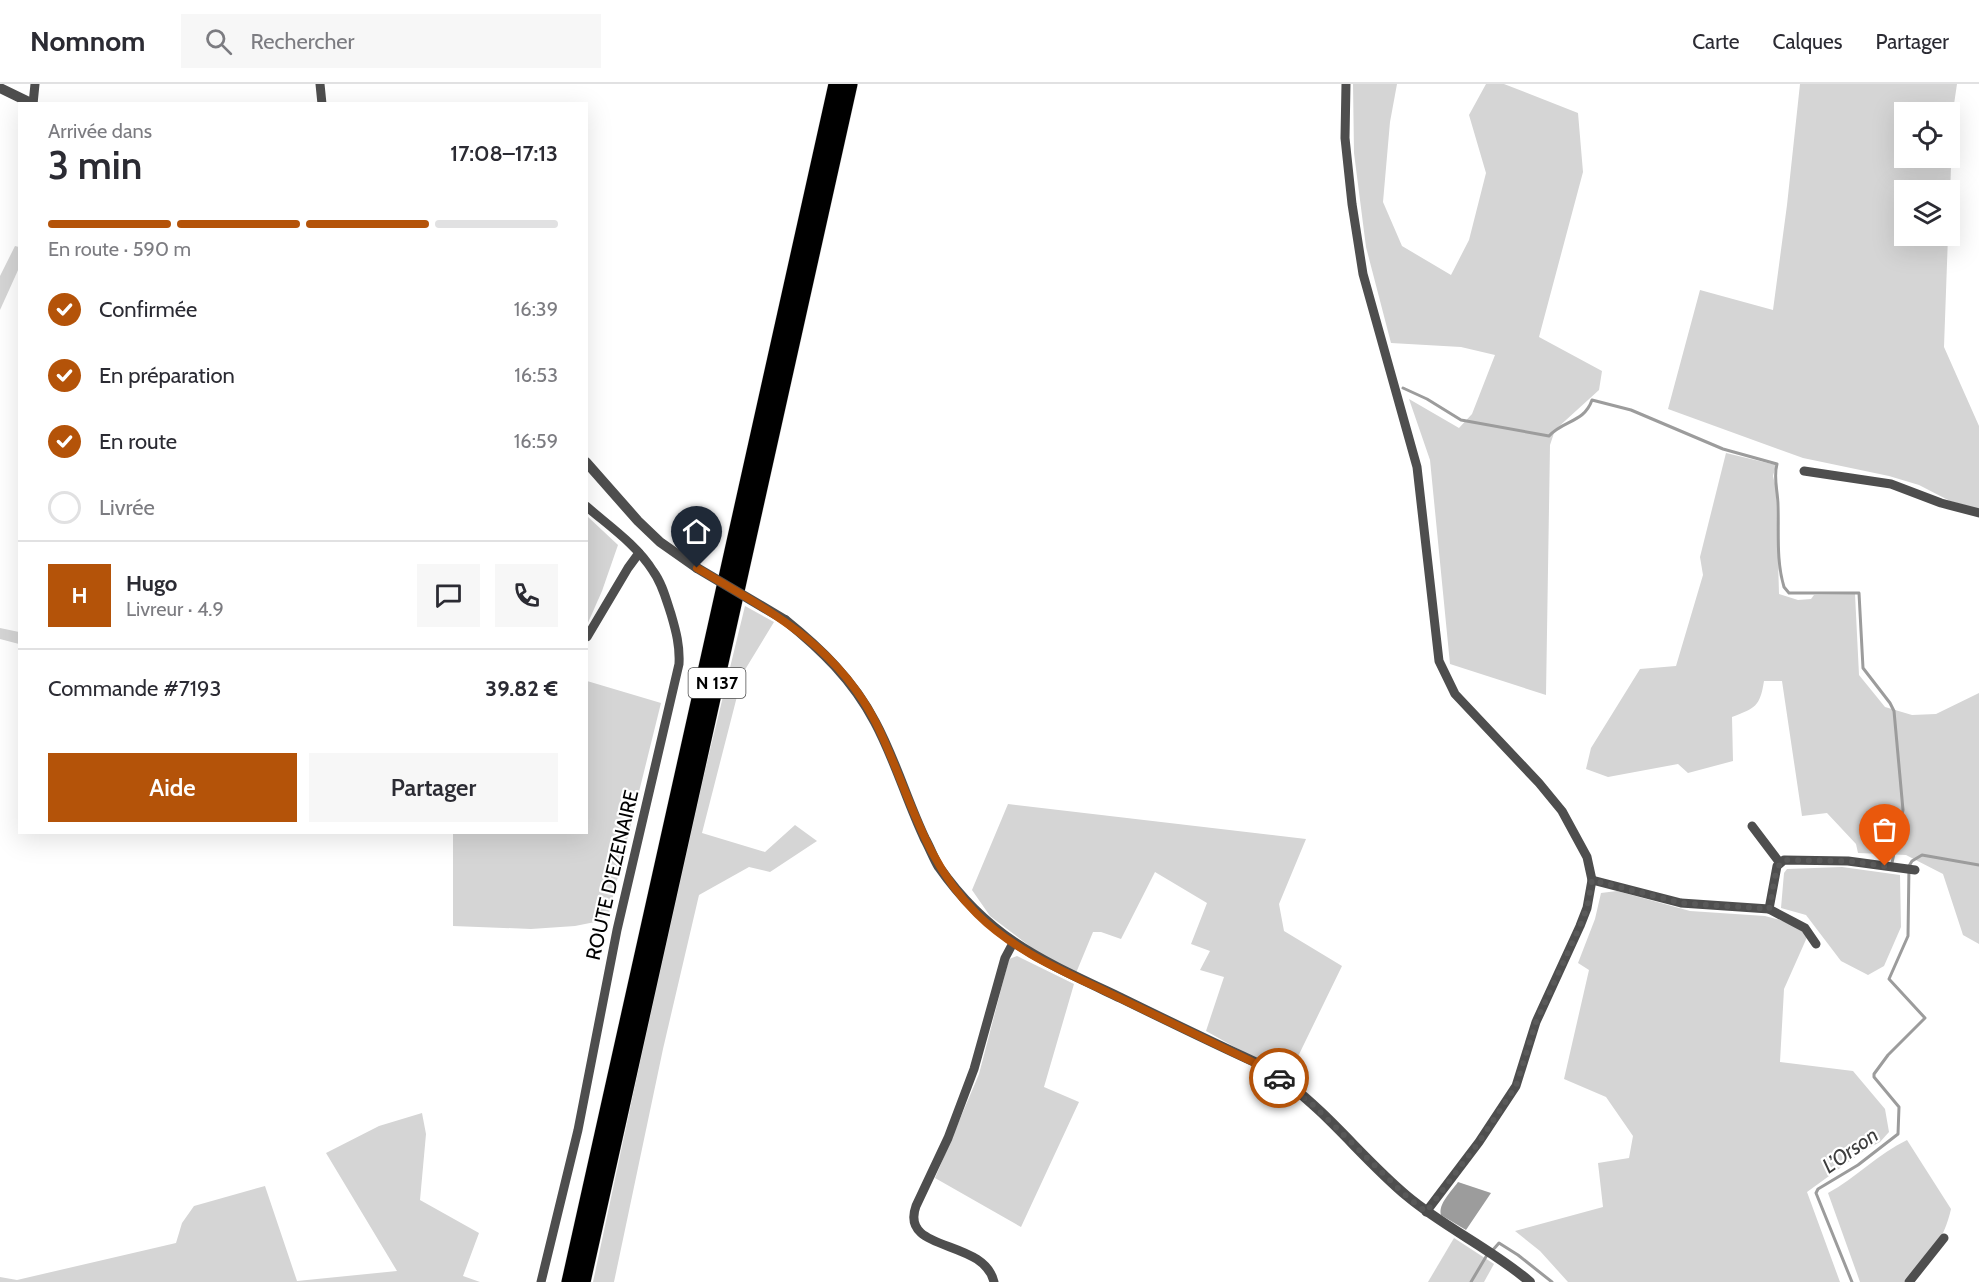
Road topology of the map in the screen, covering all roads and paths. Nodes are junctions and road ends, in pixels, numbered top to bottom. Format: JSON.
{"nodes":[{"id":1,"x":25,"y":84,"type":"edge"},
{"id":2,"x":320,"y":84,"type":"edge"},
{"id":3,"x":836,"y":84,"type":"edge"},
{"id":4,"x":850,"y":84,"type":"edge"},
{"id":5,"x":1346,"y":84,"type":"edge"},
{"id":6,"x":35,"y":86,"type":"edge"},
{"id":7,"x":0,"y":88,"type":"edge"},
{"id":8,"x":29,"y":102,"type":"edge"},
{"id":9,"x":33,"y":102,"type":"edge"},
{"id":10,"x":322,"y":102,"type":"edge"},
{"id":11,"x":588,"y":464,"type":"edge"},
{"id":12,"x":1804,"y":471,"type":"dead end"},
{"id":13,"x":588,"y":508,"type":"edge"},
{"id":14,"x":1979,"y":513,"type":"edge"},
{"id":15,"x":639,"y":553,"type":"junction"},
{"id":16,"x":588,"y":635,"type":"edge"},
{"id":17,"x":1752,"y":826,"type":"dead end"},
{"id":18,"x":1780,"y":863,"type":"junction"},
{"id":19,"x":1915,"y":870,"type":"dead end"},
{"id":20,"x":1592,"y":880,"type":"junction"},
{"id":21,"x":1769,"y":909,"type":"junction"},
{"id":22,"x":1013,"y":943,"type":"junction"},
{"id":23,"x":1816,"y":944,"type":"dead end"},
{"id":24,"x":1426,"y":1212,"type":"junction"},
{"id":25,"x":1944,"y":1238,"type":"dead end"},
{"id":26,"x":541,"y":1282,"type":"edge"},
{"id":27,"x":569,"y":1282,"type":"edge"},
{"id":28,"x":583,"y":1282,"type":"edge"},
{"id":29,"x":994,"y":1282,"type":"edge"},
{"id":30,"x":1530,"y":1282,"type":"edge"},
{"id":31,"x":1909,"y":1282,"type":"edge"}],
"edges":[{"from":1,"to":6,"type":"street"},
{"from":2,"to":10,"type":"street"},
{"from":3,"to":27,"type":"highway","number":"N 137"},
{"from":4,"to":28,"type":"highway","number":"N 137"},
{"from":5,"to":20,"type":"street"},
{"from":6,"to":9,"type":"street"},
{"from":7,"to":8,"type":"street"},
{"from":11,"to":22,"type":"street","bridge":true},
{"from":12,"to":14,"type":"street"},
{"from":13,"to":15,"type":"street","name":"ROUTE D'EZENAIRE"},
{"from":15,"to":16,"type":"street"},
{"from":15,"to":26,"type":"street","name":"ROUTE D'EZENAIRE"},
{"from":17,"to":18,"type":"street"},
{"from":18,"to":19,"type":"street"},
{"from":18,"to":21,"type":"street"},
{"from":20,"to":21,"type":"street"},
{"from":20,"to":24,"type":"street"},
{"from":21,"to":23,"type":"street"},
{"from":22,"to":24,"type":"street"},
{"from":22,"to":29,"type":"street"},
{"from":24,"to":30,"type":"street"},
{"from":25,"to":31,"type":"street"}]}
